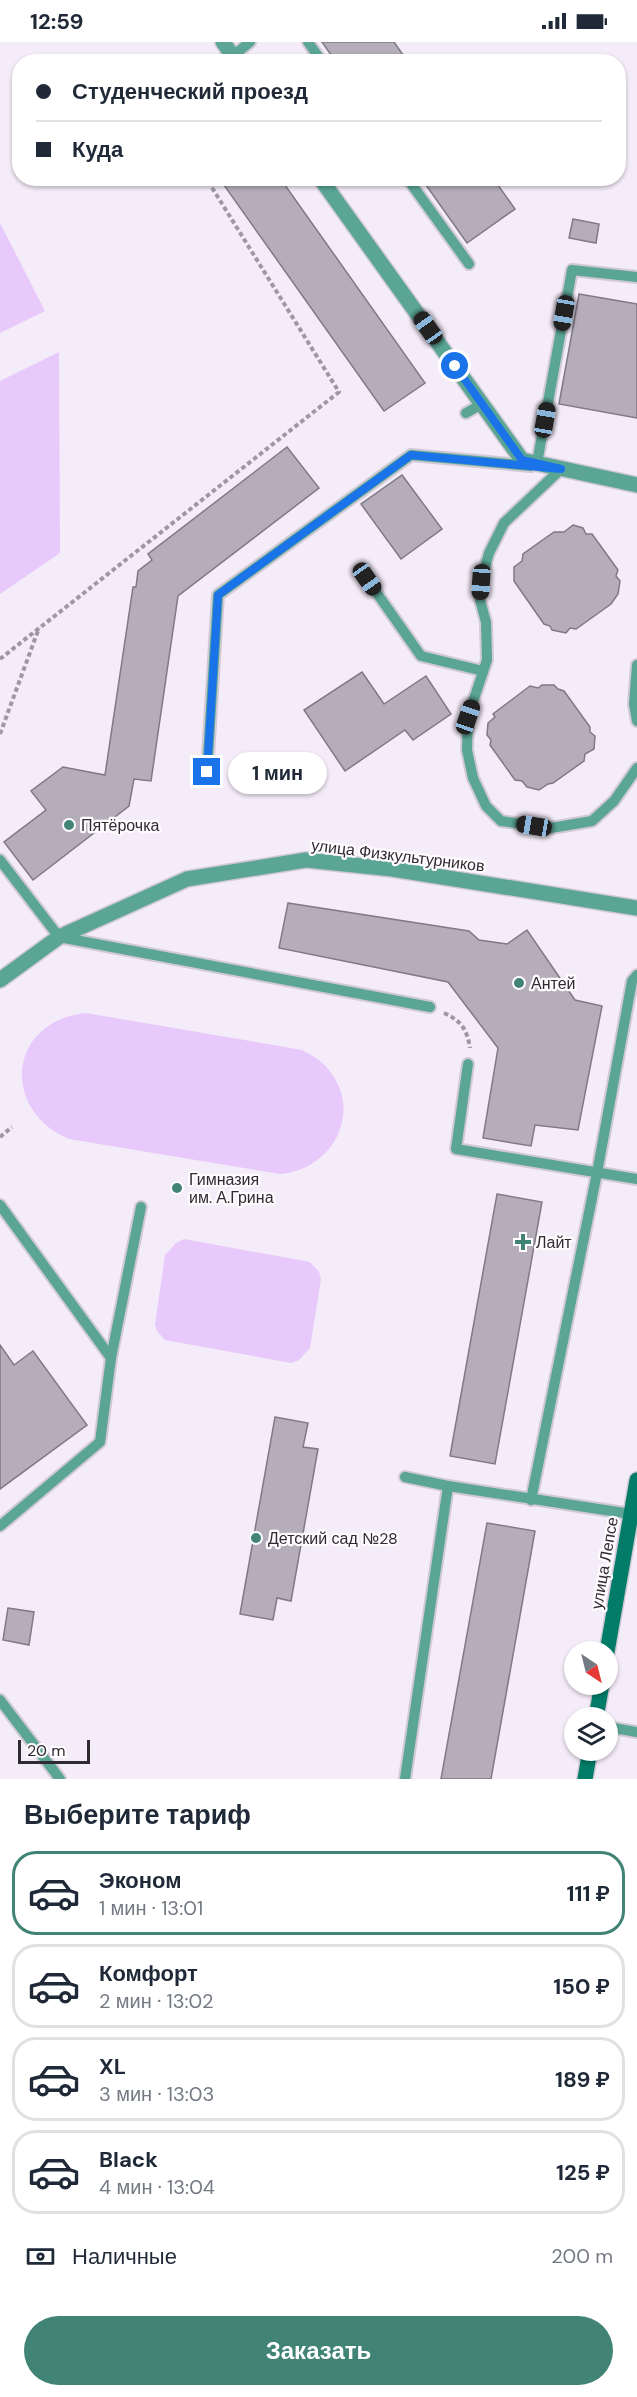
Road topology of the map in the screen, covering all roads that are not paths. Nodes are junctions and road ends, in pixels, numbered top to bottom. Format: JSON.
{"nodes":[{"id":1,"x":250,"y":42,"type":"edge"},
{"id":2,"x":239,"y":54,"type":"edge"},
{"id":3,"x":327,"y":186,"type":"edge"},
{"id":4,"x":413,"y":186,"type":"edge"},
{"id":5,"x":469,"y":264,"type":"dead end"},
{"id":6,"x":637,"y":275,"type":"edge"},
{"id":7,"x":482,"y":404,"type":"junction"},
{"id":8,"x":466,"y":413,"type":"dead end"},
{"id":9,"x":537,"y":464,"type":"junction"},
{"id":10,"x":561,"y":469,"type":"junction"},
{"id":11,"x":635,"y":488,"type":"edge"},
{"id":12,"x":367,"y":579,"type":"dead end"},
{"id":13,"x":637,"y":665,"type":"edge"},
{"id":14,"x":483,"y":671,"type":"junction"},
{"id":15,"x":637,"y":721,"type":"edge"},
{"id":16,"x":637,"y":768,"type":"edge"},
{"id":17,"x":207,"y":772,"type":"dead end"},
{"id":18,"x":0,"y":860,"type":"edge"},
{"id":19,"x":637,"y":908,"type":"edge"},
{"id":20,"x":59,"y":937,"type":"junction"},
{"id":21,"x":637,"y":975,"type":"edge"},
{"id":22,"x":0,"y":980,"type":"edge"},
{"id":23,"x":430,"y":1007,"type":"dead end"},
{"id":24,"x":468,"y":1064,"type":"dead end"},
{"id":25,"x":597,"y":1173,"type":"junction"},
{"id":26,"x":637,"y":1179,"type":"edge"},
{"id":27,"x":0,"y":1205,"type":"edge"},
{"id":28,"x":141,"y":1207,"type":"dead end"},
{"id":29,"x":111,"y":1358,"type":"junction"},
{"id":30,"x":405,"y":1477,"type":"dead end"},
{"id":31,"x":637,"y":1480,"type":"edge"},
{"id":32,"x":448,"y":1486,"type":"junction"},
{"id":33,"x":531,"y":1500,"type":"junction"},
{"id":34,"x":631,"y":1514,"type":"junction"},
{"id":35,"x":0,"y":1526,"type":"edge"},
{"id":36,"x":609,"y":1641,"type":"edge"},
{"id":37,"x":0,"y":1700,"type":"edge"},
{"id":38,"x":618,"y":1729,"type":"edge"},
{"id":39,"x":637,"y":1732,"type":"edge"},
{"id":40,"x":588,"y":1761,"type":"edge"},
{"id":41,"x":60,"y":1779,"type":"edge"},
{"id":42,"x":405,"y":1779,"type":"edge"},
{"id":43,"x":585,"y":1779,"type":"edge"}],
"edges":[{"from":1,"to":2,"type":"lane"},
{"from":3,"to":7,"type":"street"},
{"from":4,"to":5,"type":"lane"},
{"from":6,"to":9,"type":"lane"},
{"from":7,"to":8,"type":"lane"},
{"from":7,"to":9,"type":"street"},
{"from":9,"to":10,"type":"street"},
{"from":10,"to":11,"type":"street"},
{"from":10,"to":14,"type":"lane"},
{"from":10,"to":17,"type":"lane"},
{"from":12,"to":14,"type":"lane"},
{"from":13,"to":15,"type":"lane"},
{"from":14,"to":16,"type":"lane"},
{"from":18,"to":20,"type":"lane"},
{"from":19,"to":20,"type":"street","name":"улица Физкультурников"},
{"from":20,"to":22,"type":"street","name":"улица Физкультурников"},
{"from":20,"to":23,"type":"lane"},
{"from":21,"to":25,"type":"lane"},
{"from":24,"to":25,"type":"lane"},
{"from":25,"to":26,"type":"lane"},
{"from":25,"to":33,"type":"lane"},
{"from":27,"to":29,"type":"lane"},
{"from":28,"to":29,"type":"lane"},
{"from":29,"to":35,"type":"lane"},
{"from":30,"to":32,"type":"lane"},
{"from":31,"to":34,"type":"main road","name":"улица Лепсе"},
{"from":32,"to":33,"type":"lane"},
{"from":32,"to":42,"type":"lane"},
{"from":33,"to":34,"type":"lane"},
{"from":34,"to":36,"type":"main road","name":"улица Лепсе"},
{"from":37,"to":41,"type":"lane"},
{"from":38,"to":39,"type":"lane"},
{"from":40,"to":43,"type":"main road"}]}
